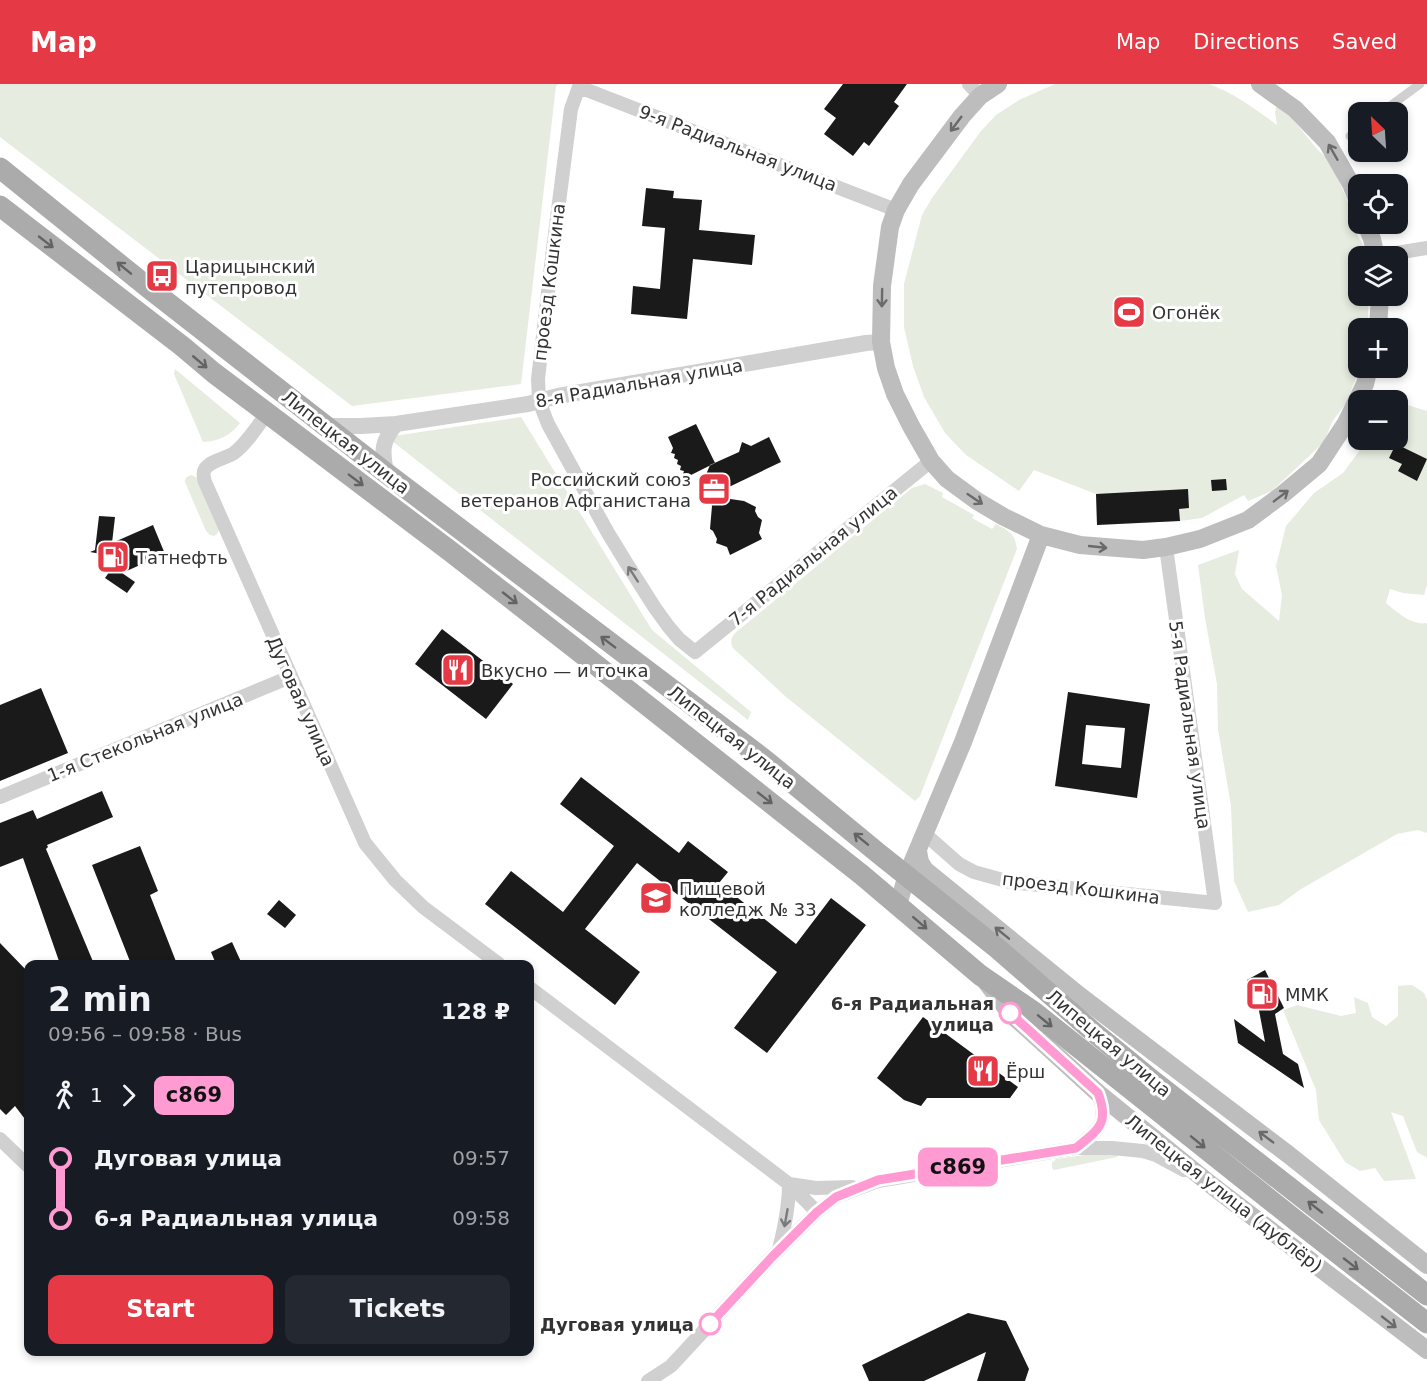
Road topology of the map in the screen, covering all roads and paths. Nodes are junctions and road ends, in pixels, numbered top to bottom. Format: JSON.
{"nodes":[{"id":1,"x":998,"y":84,"type":"edge"},
{"id":2,"x":1260,"y":84,"type":"edge"},
{"id":3,"x":1420,"y":84,"type":"edge"},
{"id":4,"x":579,"y":86,"type":"edge"},
{"id":5,"x":975,"y":90,"type":"edge"},
{"id":6,"x":1396,"y":102,"type":"edge"},
{"id":7,"x":0,"y":168,"type":"edge"},
{"id":8,"x":1348,"y":179,"type":"edge"},
{"id":9,"x":0,"y":206,"type":"edge"},
{"id":10,"x":896,"y":210,"type":"junction"},
{"id":11,"x":1427,"y":248,"type":"edge"},
{"id":12,"x":1408,"y":251,"type":"edge"},
{"id":13,"x":881,"y":342,"type":"junction"},
{"id":14,"x":1366,"y":378,"type":"edge"},
{"id":15,"x":539,"y":401,"type":"junction"},
{"id":16,"x":267,"y":413,"type":"junction"},
{"id":17,"x":396,"y":424,"type":"junction"},
{"id":18,"x":325,"y":426,"type":"junction"},
{"id":19,"x":931,"y":461,"type":"junction"},
{"id":20,"x":386,"y":473,"type":"junction"},
{"id":21,"x":1041,"y":535,"type":"junction"},
{"id":22,"x":1166,"y":547,"type":"junction"},
{"id":23,"x":695,"y":652,"type":"joint"},
{"id":24,"x":290,"y":677,"type":"junction"},
{"id":25,"x":0,"y":797,"type":"edge"},
{"id":26,"x":925,"y":834,"type":"junction"},
{"id":27,"x":918,"y":851,"type":"junction"},
{"id":28,"x":907,"y":875,"type":"junction"},
{"id":29,"x":1215,"y":903,"type":"joint"},
{"id":30,"x":898,"y":905,"type":"junction"},
{"id":31,"x":998,"y":948,"type":"junction"},
{"id":32,"x":494,"y":960,"type":"edge"},
{"id":33,"x":980,"y":975,"type":"junction"},
{"id":34,"x":534,"y":991,"type":"edge"},
{"id":35,"x":1080,"y":996,"type":"junction"},
{"id":36,"x":1098,"y":1093,"type":"junction"},
{"id":37,"x":0,"y":1139,"type":"edge"},
{"id":38,"x":1076,"y":1148,"type":"junction"},
{"id":39,"x":24,"y":1162,"type":"edge"},
{"id":40,"x":789,"y":1184,"type":"junction"},
{"id":41,"x":1210,"y":1184,"type":"junction"},
{"id":42,"x":859,"y":1187,"type":"junction"},
{"id":43,"x":817,"y":1212,"type":"junction"},
{"id":44,"x":778,"y":1251,"type":"junction"},
{"id":45,"x":1427,"y":1264,"type":"edge"},
{"id":46,"x":1427,"y":1295,"type":"edge"},
{"id":47,"x":1427,"y":1323,"type":"edge"},
{"id":48,"x":1427,"y":1350,"type":"edge"},
{"id":49,"x":648,"y":1381,"type":"edge"}],
"edges":[{"from":1,"to":5,"type":"main road"},
{"from":8,"to":2,"type":"main road","one_way":true},
{"from":3,"to":6,"type":"street"},
{"from":4,"to":10,"type":"street","name":"9-я Радиальная улица"},
{"from":4,"to":15,"type":"street","name":"проезд Кошкина"},
{"from":5,"to":10,"type":"main road","one_way":true},
{"from":18,"to":7,"type":"main road","name":"Липецкая улица","one_way":true},
{"from":9,"to":16,"type":"main road","name":"Липецкая улица","one_way":true},
{"from":10,"to":13,"type":"main road","one_way":true},
{"from":11,"to":12,"type":"street"},
{"from":13,"to":15,"type":"street","name":"8-я Радиальная улица"},
{"from":13,"to":19,"type":"main road"},
{"from":22,"to":14,"type":"main road","one_way":true},
{"from":15,"to":17,"type":"street","name":"8-я Радиальная улица"},
{"from":23,"to":15,"type":"street","name":"проезд Кошкина","one_way":true},
{"from":16,"to":24,"type":"street","name":"Дуговая улица"},
{"from":16,"to":30,"type":"main road","name":"Липецкая улица","one_way":true},
{"from":17,"to":18,"type":"street","name":"8-я Радиальная улица"},
{"from":17,"to":20,"type":"street"},
{"from":18,"to":20,"type":"main road","name":"Липецкая улица"},
{"from":19,"to":21,"type":"main road","one_way":true},
{"from":19,"to":23,"type":"street","name":"7-я Радиальная улица"},
{"from":28,"to":20,"type":"main road","name":"Липецкая улица","one_way":true},
{"from":21,"to":22,"type":"main road","one_way":true},
{"from":21,"to":26,"type":"main road"},
{"from":22,"to":29,"type":"street","name":"5-я Радиальная улица"},
{"from":24,"to":25,"type":"street","name":"1-я Стекольная улица"},
{"from":24,"to":32,"type":"street","name":"Дуговая улица"},
{"from":26,"to":27,"type":"main road"},
{"from":26,"to":29,"type":"street","name":"проезд Кошкина"},
{"from":27,"to":28,"type":"main road"},
{"from":35,"to":27,"type":"main road","one_way":true},
{"from":28,"to":30,"type":"main road"},
{"from":28,"to":31,"type":"main road","name":"Липецкая улица"},
{"from":30,"to":33,"type":"main road","name":"Липецкая улица","one_way":true},
{"from":31,"to":35,"type":"main road"},
{"from":46,"to":31,"type":"main road","name":"Липецкая улица","one_way":true},
{"from":33,"to":36,"type":"main road","name":"Липецкая улица (дублёр)"},
{"from":33,"to":47,"type":"main road","name":"Липецкая улица","one_way":true},
{"from":34,"to":40,"type":"street"},
{"from":45,"to":35,"type":"main road","one_way":true},
{"from":36,"to":38,"type":"street"},
{"from":36,"to":41,"type":"main road","name":"Липецкая улица (дублёр)"},
{"from":37,"to":39,"type":"street"},
{"from":38,"to":41,"type":"street"},
{"from":38,"to":42,"type":"street"},
{"from":40,"to":42,"type":"street"},
{"from":40,"to":43,"type":"street"},
{"from":40,"to":44,"type":"street","one_way":true},
{"from":41,"to":48,"type":"main road","name":"Липецкая улица (дублёр)","one_way":true},
{"from":42,"to":43,"type":"street"},
{"from":43,"to":44,"type":"street"},
{"from":44,"to":49,"type":"street"}]}
